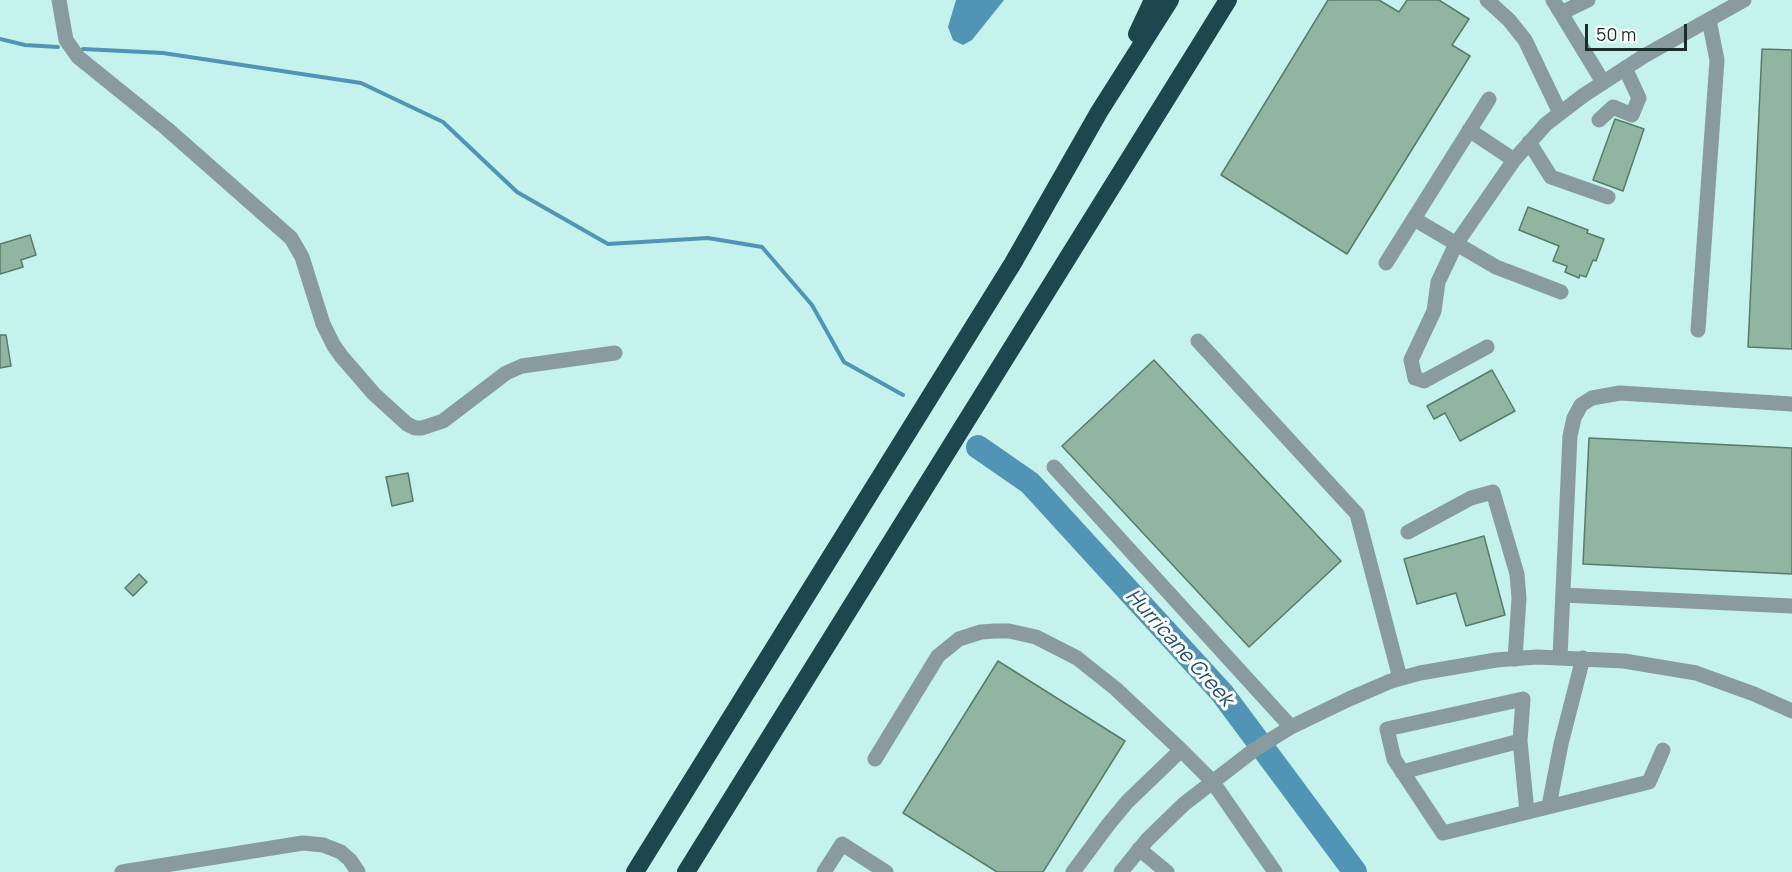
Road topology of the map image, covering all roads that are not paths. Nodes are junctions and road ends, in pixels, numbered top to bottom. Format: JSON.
{"nodes":[{"id":1,"x":59,"y":0,"type":"edge"},
{"id":2,"x":1153,"y":0,"type":"edge"},
{"id":3,"x":1170,"y":0,"type":"edge"},
{"id":4,"x":1228,"y":0,"type":"edge"},
{"id":5,"x":1487,"y":0,"type":"edge"},
{"id":6,"x":1588,"y":0,"type":"edge"},
{"id":7,"x":1744,"y":0,"type":"edge"},
{"id":8,"x":1557,"y":6,"type":"edge"},
{"id":9,"x":1709,"y":20,"type":"junction"},
{"id":10,"x":1625,"y":68,"type":"junction"},
{"id":11,"x":1604,"y":82,"type":"junction"},
{"id":12,"x":1489,"y":99,"type":"dead end"},
{"id":13,"x":1099,"y":112,"type":"junction"},
{"id":14,"x":1560,"y":113,"type":"junction"},
{"id":15,"x":1599,"y":120,"type":"dead end"},
{"id":16,"x":1469,"y":130,"type":"junction"},
{"id":17,"x":1529,"y":142,"type":"junction"},
{"id":18,"x":1515,"y":160,"type":"junction"},
{"id":19,"x":1608,"y":197,"type":"dead end"},
{"id":20,"x":1414,"y":219,"type":"junction"},
{"id":21,"x":1456,"y":244,"type":"junction"},
{"id":22,"x":1386,"y":263,"type":"dead end"},
{"id":23,"x":1561,"y":292,"type":"dead end"},
{"id":24,"x":1698,"y":330,"type":"dead end"},
{"id":25,"x":1197,"y":341,"type":"dead end"},
{"id":26,"x":1487,"y":347,"type":"dead end"},
{"id":27,"x":615,"y":353,"type":"dead end"},
{"id":28,"x":1792,"y":404,"type":"edge"},
{"id":29,"x":1054,"y":468,"type":"dead end"},
{"id":30,"x":1408,"y":532,"type":"dead end"},
{"id":31,"x":1563,"y":595,"type":"junction"},
{"id":32,"x":1792,"y":606,"type":"edge"},
{"id":33,"x":1560,"y":657,"type":"junction"},
{"id":34,"x":1583,"y":658,"type":"junction"},
{"id":35,"x":1515,"y":659,"type":"junction"},
{"id":36,"x":1400,"y":678,"type":"junction"},
{"id":37,"x":1792,"y":711,"type":"edge"},
{"id":38,"x":1291,"y":728,"type":"junction"},
{"id":39,"x":1520,"y":741,"type":"junction"},
{"id":40,"x":1181,"y":750,"type":"junction"},
{"id":41,"x":1663,"y":750,"type":"dead end"},
{"id":42,"x":875,"y":759,"type":"dead end"},
{"id":43,"x":1402,"y":772,"type":"junction"},
{"id":44,"x":1212,"y":781,"type":"junction"},
{"id":45,"x":1549,"y":806,"type":"junction"},
{"id":46,"x":1527,"y":812,"type":"junction"},
{"id":47,"x":1140,"y":849,"type":"junction"},
{"id":48,"x":122,"y":872,"type":"edge"},
{"id":49,"x":358,"y":872,"type":"edge"},
{"id":50,"x":635,"y":872,"type":"edge"},
{"id":51,"x":686,"y":872,"type":"edge"},
{"id":52,"x":824,"y":872,"type":"edge"},
{"id":53,"x":886,"y":872,"type":"edge"},
{"id":54,"x":1073,"y":872,"type":"edge"},
{"id":55,"x":1121,"y":872,"type":"edge"},
{"id":56,"x":1167,"y":872,"type":"edge"},
{"id":57,"x":1275,"y":872,"type":"edge"}],
"edges":[{"from":1,"to":27,"type":"street"},
{"from":2,"to":13,"type":"highway"},
{"from":3,"to":13,"type":"highway"},
{"from":4,"to":51,"type":"highway"},
{"from":5,"to":14,"type":"street"},
{"from":6,"to":8,"type":"street"},
{"from":7,"to":9,"type":"street"},
{"from":8,"to":11,"type":"street"},
{"from":9,"to":10,"type":"street"},
{"from":9,"to":24,"type":"street"},
{"from":10,"to":11,"type":"street"},
{"from":10,"to":15,"type":"street"},
{"from":11,"to":14,"type":"street"},
{"from":12,"to":16,"type":"street"},
{"from":13,"to":50,"type":"highway"},
{"from":14,"to":17,"type":"street"},
{"from":16,"to":18,"type":"street"},
{"from":16,"to":20,"type":"street"},
{"from":17,"to":18,"type":"street"},
{"from":17,"to":19,"type":"street"},
{"from":18,"to":21,"type":"street"},
{"from":20,"to":21,"type":"street"},
{"from":20,"to":22,"type":"street"},
{"from":21,"to":23,"type":"street"},
{"from":21,"to":26,"type":"street"},
{"from":25,"to":36,"type":"street"},
{"from":28,"to":31,"type":"street"},
{"from":29,"to":38,"type":"street"},
{"from":30,"to":35,"type":"street"},
{"from":31,"to":32,"type":"street"},
{"from":31,"to":33,"type":"street"},
{"from":33,"to":34,"type":"street"},
{"from":33,"to":35,"type":"street"},
{"from":34,"to":37,"type":"street"},
{"from":34,"to":45,"type":"street"},
{"from":35,"to":36,"type":"street"},
{"from":36,"to":38,"type":"street"},
{"from":38,"to":44,"type":"street"},
{"from":39,"to":43,"type":"street"},
{"from":39,"to":43,"type":"street"},
{"from":39,"to":46,"type":"street"},
{"from":40,"to":42,"type":"street"},
{"from":40,"to":44,"type":"street"},
{"from":40,"to":54,"type":"street"},
{"from":41,"to":45,"type":"street"},
{"from":43,"to":46,"type":"street"},
{"from":44,"to":47,"type":"street"},
{"from":44,"to":57,"type":"street"},
{"from":45,"to":46,"type":"street"},
{"from":47,"to":55,"type":"street"},
{"from":47,"to":56,"type":"street"},
{"from":48,"to":49,"type":"street"},
{"from":52,"to":53,"type":"street"}]}
